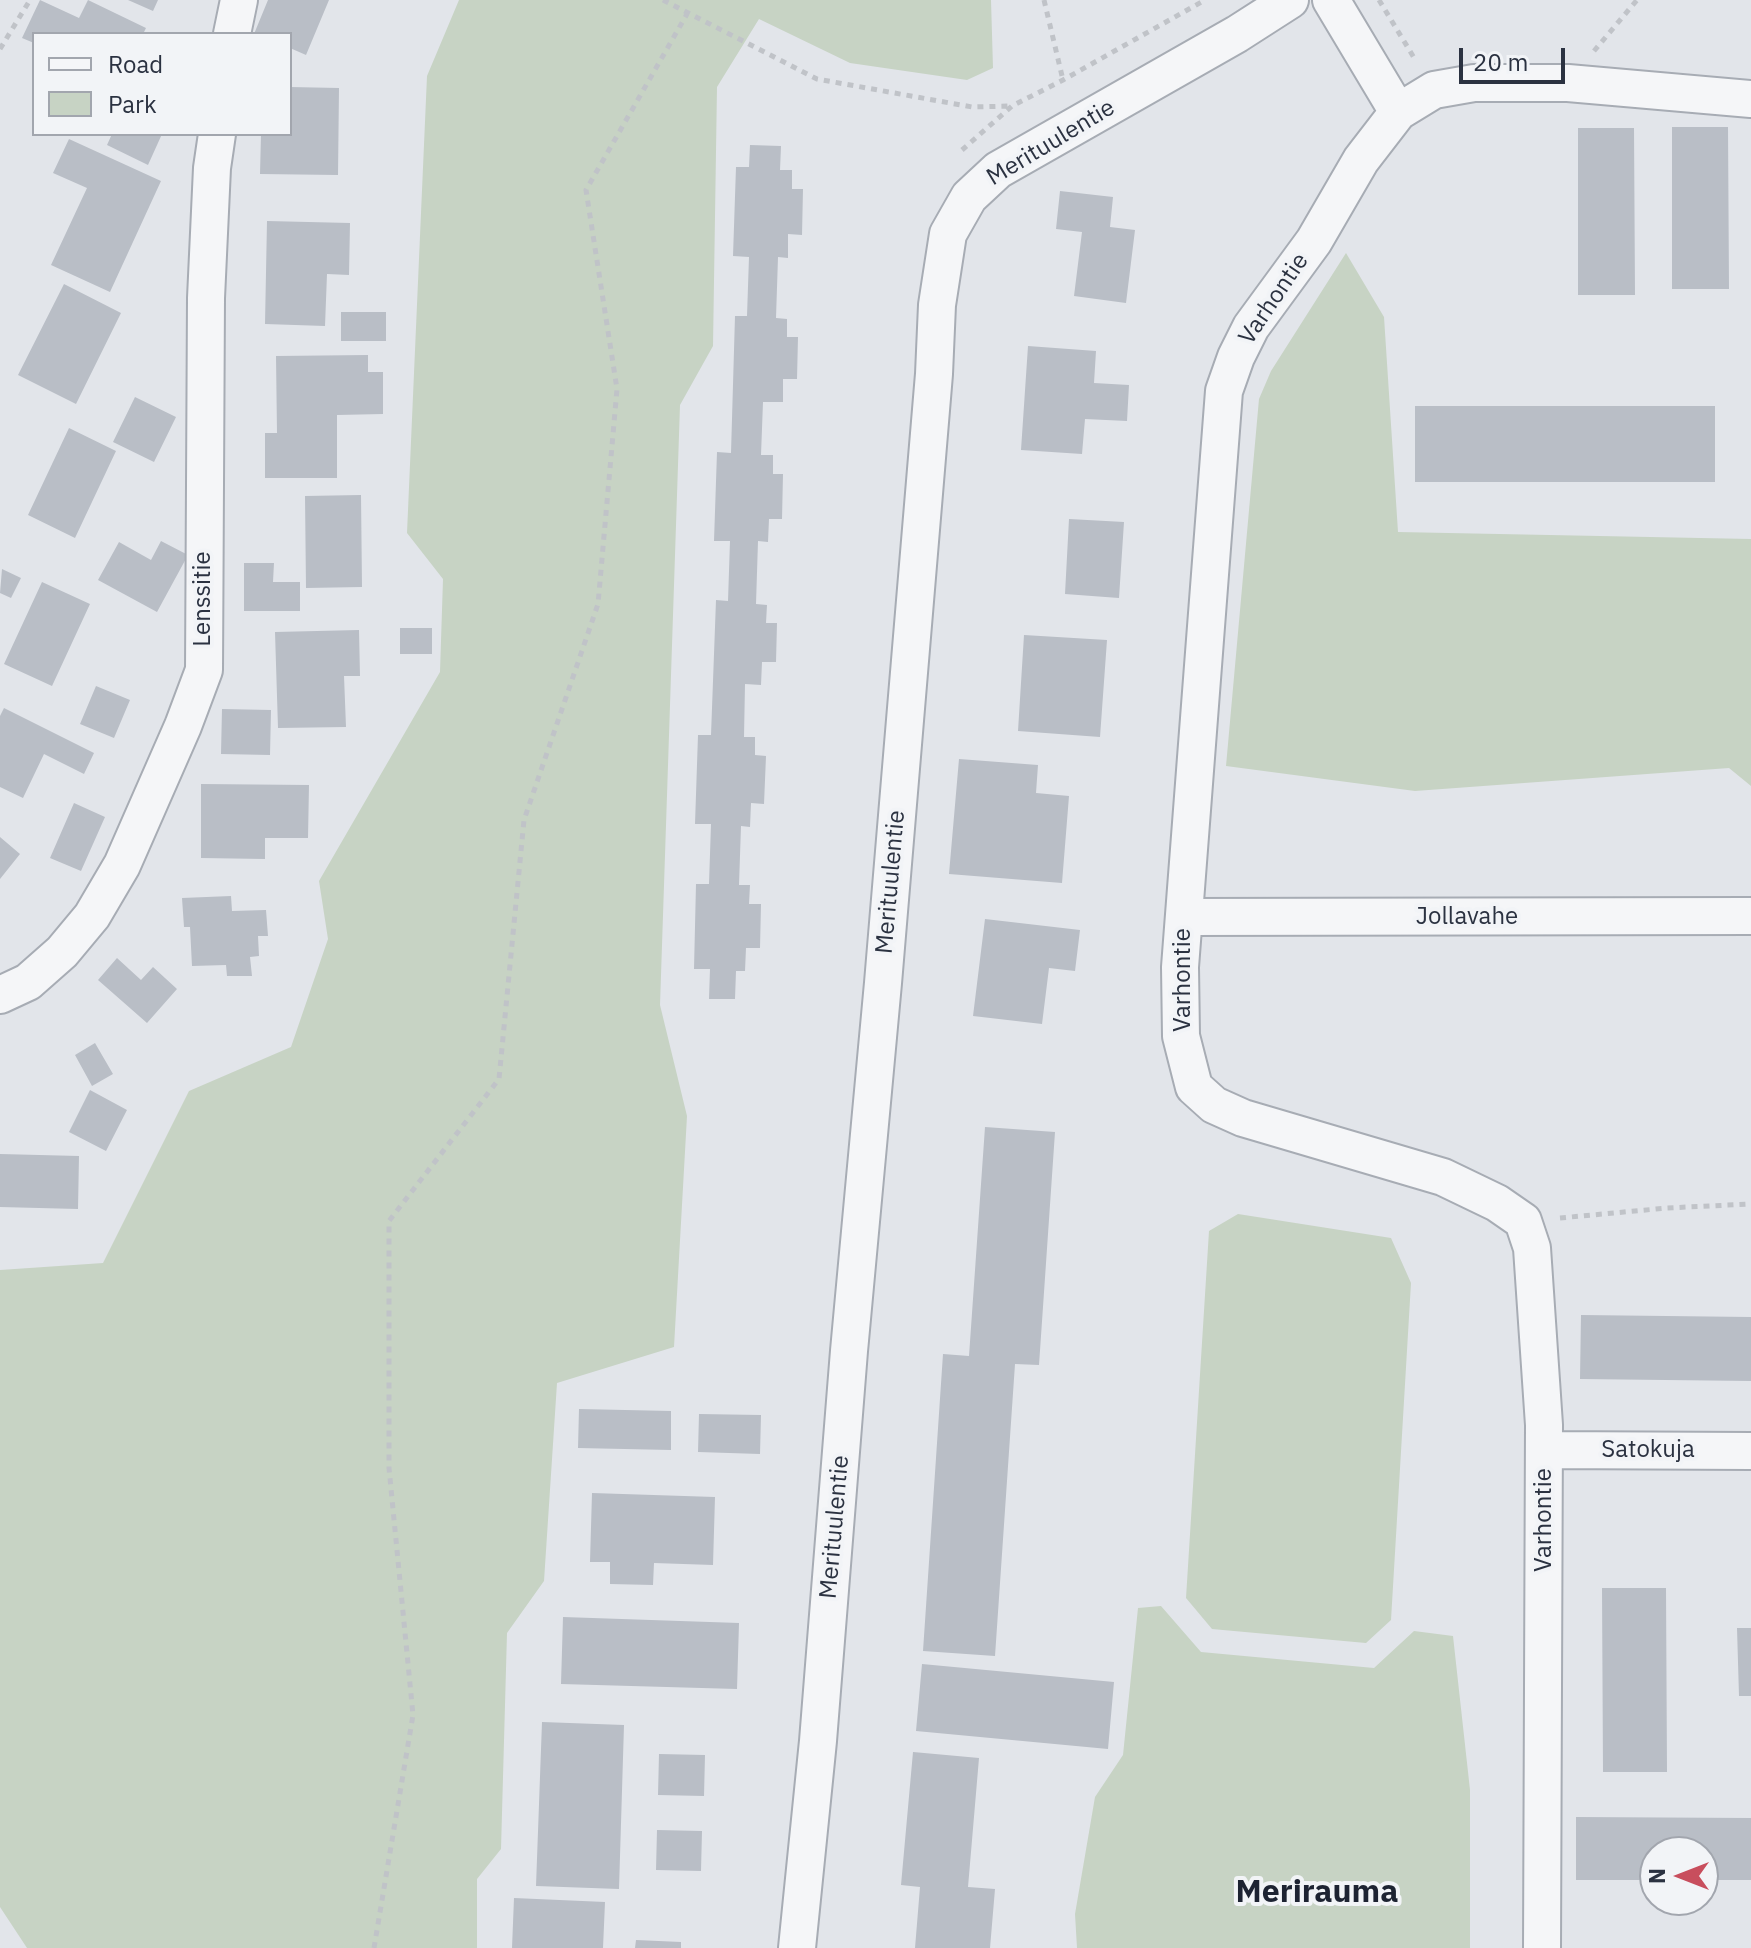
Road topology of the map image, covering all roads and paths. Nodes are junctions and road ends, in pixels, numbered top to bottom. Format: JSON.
{"nodes":[{"id":1,"x":30,"y":0,"type":"edge"},
{"id":2,"x":239,"y":0,"type":"edge"},
{"id":3,"x":663,"y":0,"type":"edge"},
{"id":4,"x":1044,"y":0,"type":"edge"},
{"id":5,"x":1290,"y":0,"type":"edge"},
{"id":6,"x":1331,"y":0,"type":"edge"},
{"id":7,"x":1379,"y":0,"type":"edge"},
{"id":8,"x":1637,"y":0,"type":"edge"},
{"id":9,"x":687,"y":14,"type":"junction"},
{"id":10,"x":232,"y":32,"type":"edge"},
{"id":11,"x":0,"y":49,"type":"edge"},
{"id":12,"x":1063,"y":80,"type":"dead end"},
{"id":13,"x":1568,"y":83,"type":"junction"},
{"id":14,"x":1434,"y":90,"type":"junction"},
{"id":15,"x":1751,"y":99,"type":"edge"},
{"id":16,"x":1012,"y":106,"type":"dead end"},
{"id":17,"x":1398,"y":112,"type":"junction"},
{"id":18,"x":217,"y":136,"type":"edge"},
{"id":19,"x":1751,"y":916,"type":"edge"},
{"id":20,"x":1184,"y":917,"type":"junction"},
{"id":21,"x":0,"y":995,"type":"edge"},
{"id":22,"x":1751,"y":1204,"type":"edge"},
{"id":23,"x":1523,"y":1221,"type":"junction"},
{"id":24,"x":1544,"y":1450,"type":"junction"},
{"id":25,"x":1751,"y":1451,"type":"edge"},
{"id":26,"x":374,"y":1948,"type":"edge"},
{"id":27,"x":797,"y":1948,"type":"edge"},
{"id":28,"x":1542,"y":1948,"type":"edge"}],
"edges":[{"from":1,"to":11,"type":"path"},
{"from":2,"to":10,"type":"street"},
{"from":3,"to":9,"type":"path"},
{"from":4,"to":12,"type":"path"},
{"from":5,"to":27,"type":"street","name":"Merituulentie"},
{"from":6,"to":17,"type":"street"},
{"from":7,"to":14,"type":"path"},
{"from":8,"to":13,"type":"path"},
{"from":9,"to":16,"type":"path"},
{"from":9,"to":26,"type":"path"},
{"from":13,"to":14,"type":"street"},
{"from":13,"to":15,"type":"street"},
{"from":14,"to":17,"type":"street"},
{"from":17,"to":20,"type":"street","name":"Varhontie"},
{"from":18,"to":21,"type":"street","name":"Lenssitie"},
{"from":19,"to":20,"type":"street","name":"Jollavahe"},
{"from":20,"to":23,"type":"street","name":"Varhontie"},
{"from":22,"to":23,"type":"path"},
{"from":23,"to":24,"type":"street","name":"Varhontie"},
{"from":24,"to":25,"type":"street","name":"Satokuja"},
{"from":24,"to":28,"type":"street","name":"Varhontie"}]}
